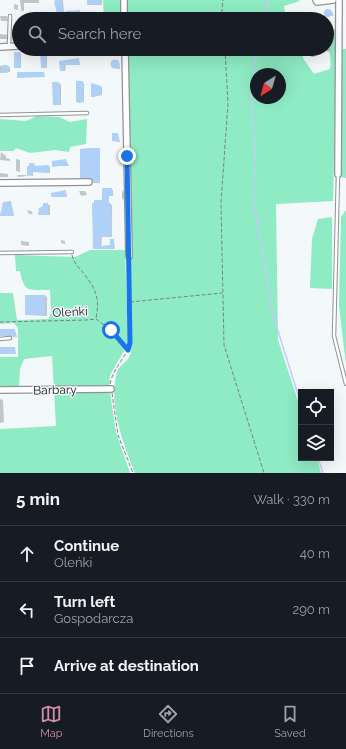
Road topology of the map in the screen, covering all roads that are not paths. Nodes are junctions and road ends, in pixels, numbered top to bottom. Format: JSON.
{"nodes":[{"id":1,"x":124,"y":0,"type":"edge"},
{"id":2,"x":316,"y":0,"type":"edge"},
{"id":3,"x":333,"y":0,"type":"edge"},
{"id":4,"x":339,"y":0,"type":"edge"},
{"id":5,"x":124,"y":12,"type":"edge"},
{"id":6,"x":10,"y":16,"type":"dead end"},
{"id":7,"x":0,"y":46,"type":"edge"},
{"id":8,"x":9,"y":46,"type":"joint"},
{"id":9,"x":125,"y":56,"type":"edge"},
{"id":10,"x":87,"y":113,"type":"dead end"},
{"id":11,"x":0,"y":115,"type":"edge"},
{"id":12,"x":338,"y":174,"type":"joint"},
{"id":13,"x":88,"y":182,"type":"dead end"},
{"id":14,"x":0,"y":183,"type":"edge"},
{"id":15,"x":72,"y":252,"type":"road end"},
{"id":16,"x":0,"y":253,"type":"edge"},
{"id":17,"x":129,"y":256,"type":"road end"},
{"id":18,"x":10,"y":338,"type":"dead end"},
{"id":19,"x":0,"y":339,"type":"edge"},
{"id":20,"x":346,"y":384,"type":"edge"},
{"id":21,"x":111,"y":389,"type":"road end"},
{"id":22,"x":0,"y":390,"type":"edge"}],
"edges":[{"from":1,"to":5,"type":"street"},
{"from":2,"to":3,"type":"street"},
{"from":4,"to":12,"type":"street"},
{"from":6,"to":8,"type":"lane"},
{"from":7,"to":8,"type":"street"},
{"from":9,"to":17,"type":"street"},
{"from":10,"to":11,"type":"lane"},
{"from":12,"to":20,"type":"lane"},
{"from":13,"to":14,"type":"street"},
{"from":15,"to":16,"type":"lane"},
{"from":18,"to":19,"type":"lane"},
{"from":21,"to":22,"type":"street","name":"Barbary"}]}
